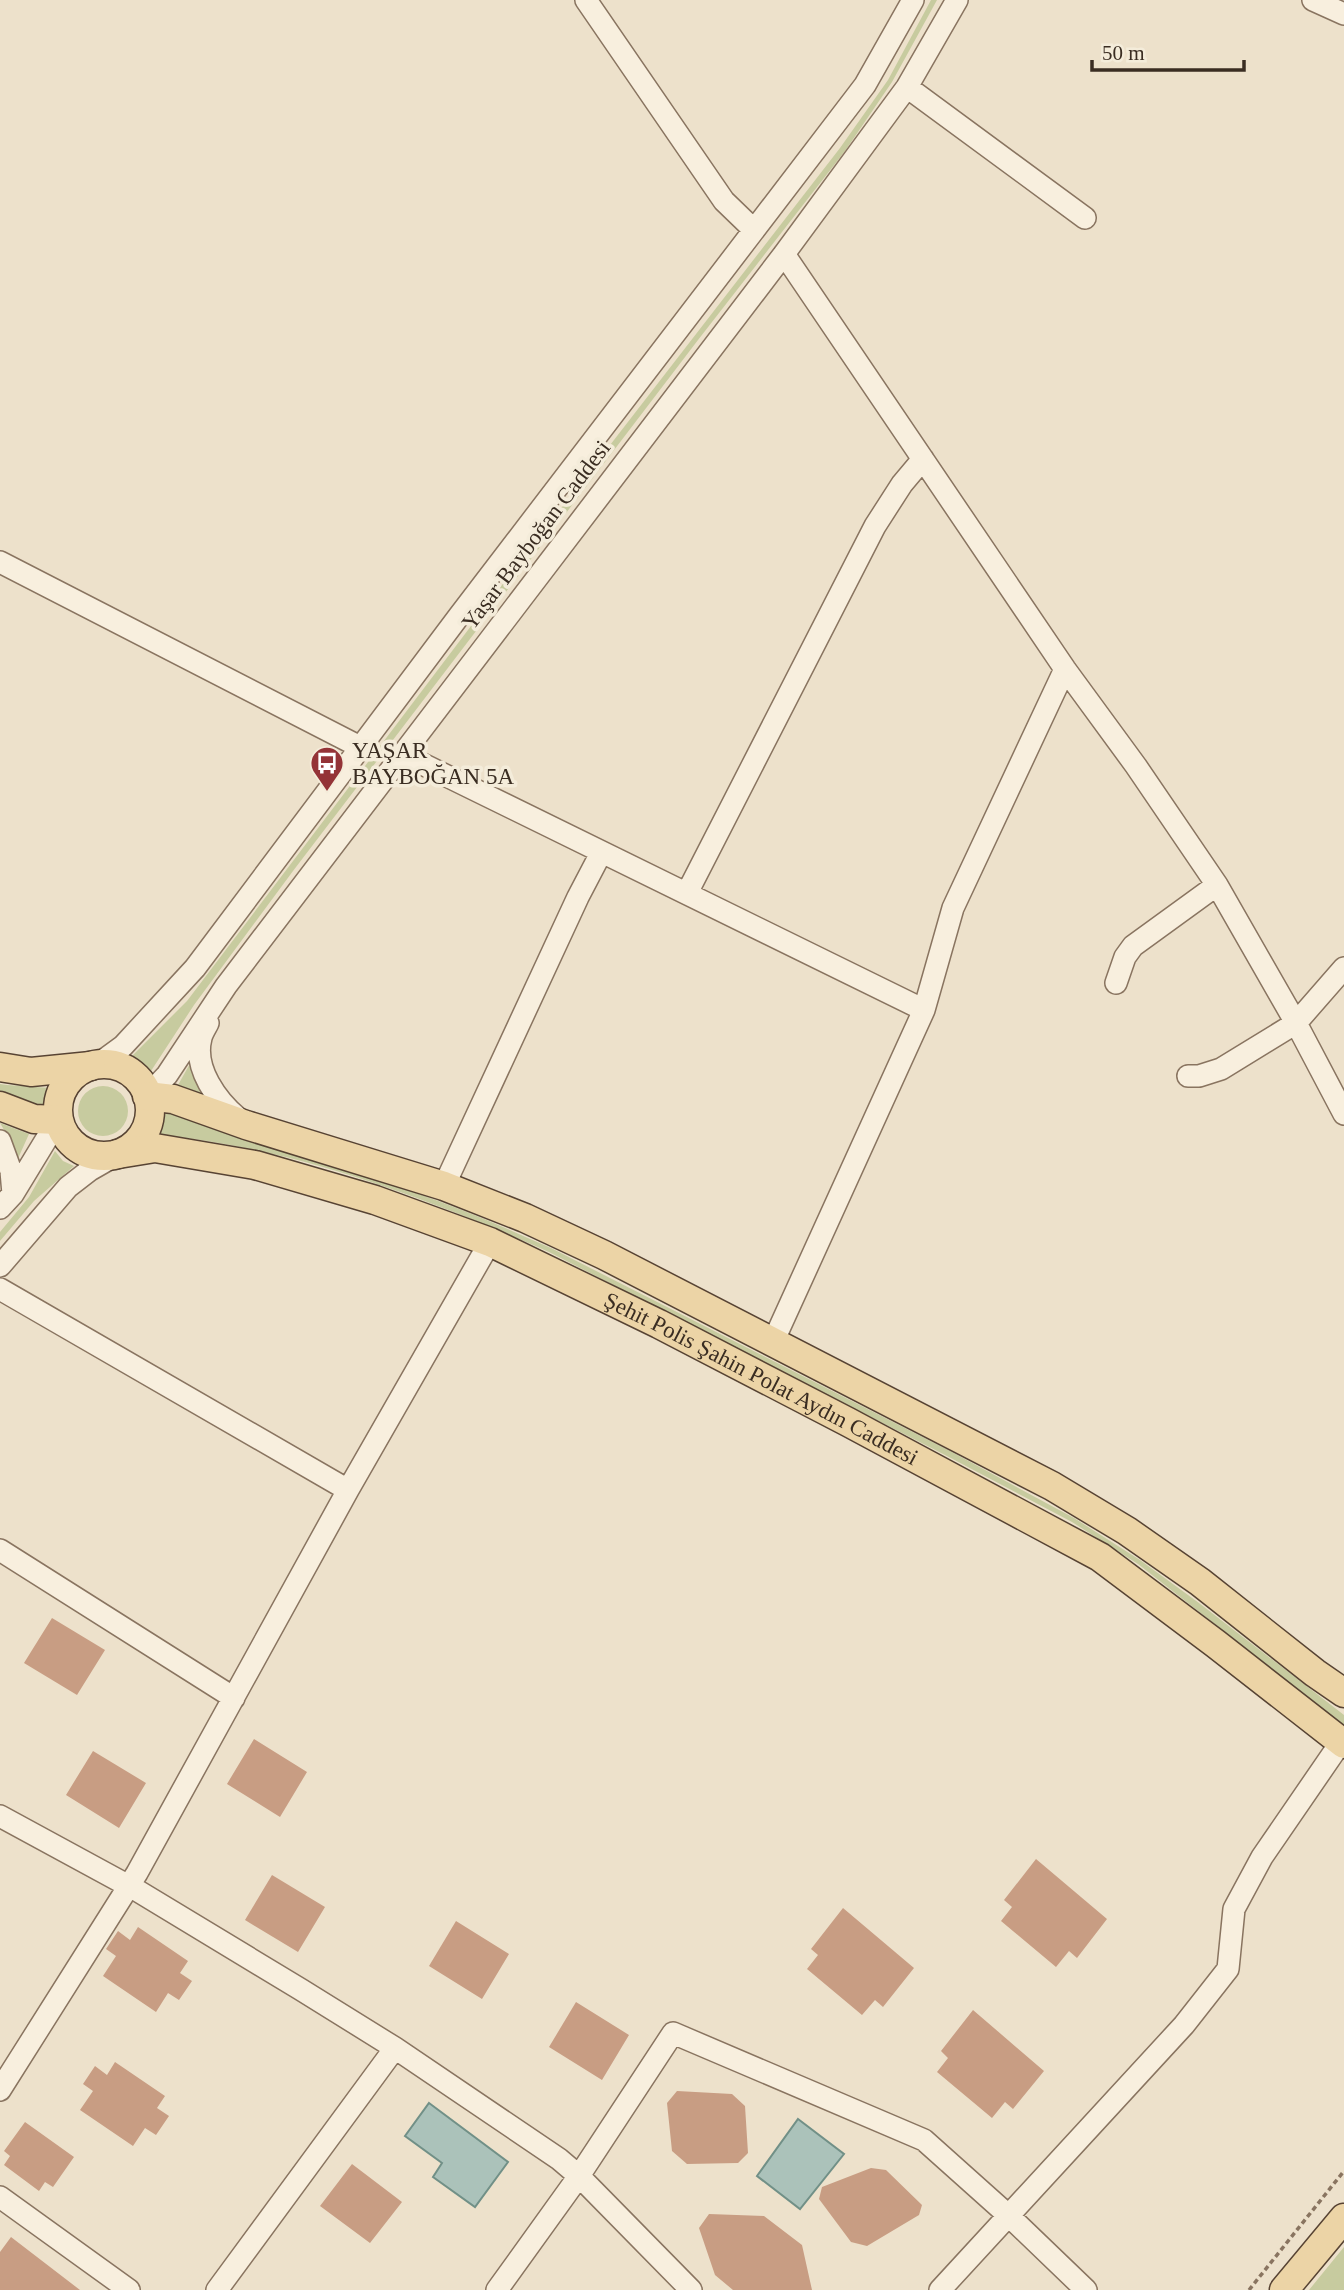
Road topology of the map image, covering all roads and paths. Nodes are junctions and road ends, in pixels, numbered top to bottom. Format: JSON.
{"nodes":[{"id":1,"x":586,"y":0,"type":"edge"},
{"id":2,"x":914,"y":0,"type":"edge"},
{"id":3,"x":957,"y":0,"type":"edge"},
{"id":4,"x":1313,"y":0,"type":"edge"},
{"id":5,"x":1344,"y":15,"type":"edge"},
{"id":6,"x":907,"y":86,"type":"junction"},
{"id":7,"x":1085,"y":218,"type":"dead end"},
{"id":8,"x":754,"y":230,"type":"junction"},
{"id":9,"x":784,"y":254,"type":"junction"},
{"id":10,"x":923,"y":459,"type":"junction"},
{"id":11,"x":0,"y":562,"type":"edge"},
{"id":12,"x":1065,"y":669,"type":"junction"},
{"id":13,"x":362,"y":748,"type":"junction"},
{"id":14,"x":402,"y":754,"type":"junction"},
{"id":15,"x":601,"y":853,"type":"junction"},
{"id":16,"x":1217,"y":885,"type":"junction"},
{"id":17,"x":687,"y":893,"type":"junction"},
{"id":18,"x":1344,"y":968,"type":"edge"},
{"id":19,"x":1116,"y":984,"type":"dead end"},
{"id":20,"x":226,"y":986,"type":"junction"},
{"id":21,"x":924,"y":1010,"type":"junction"},
{"id":22,"x":1296,"y":1023,"type":"junction"},
{"id":23,"x":97,"y":1065,"type":"junction"},
{"id":24,"x":0,"y":1067,"type":"edge"},
{"id":25,"x":1188,"y":1076,"type":"dead end"},
{"id":26,"x":147,"y":1096,"type":"junction"},
{"id":27,"x":0,"y":1106,"type":"edge"},
{"id":28,"x":1344,"y":1114,"type":"edge"},
{"id":29,"x":58,"y":1120,"type":"junction"},
{"id":30,"x":246,"y":1125,"type":"junction"},
{"id":31,"x":0,"y":1141,"type":"edge"},
{"id":32,"x":118,"y":1154,"type":"junction"},
{"id":33,"x":444,"y":1186,"type":"junction"},
{"id":34,"x":6,"y":1201,"type":"edge"},
{"id":35,"x":491,"y":1242,"type":"junction"},
{"id":36,"x":0,"y":1266,"type":"edge"},
{"id":37,"x":0,"y":1289,"type":"edge"},
{"id":38,"x":773,"y":1342,"type":"junction"},
{"id":39,"x":348,"y":1490,"type":"junction"},
{"id":40,"x":0,"y":1550,"type":"edge"},
{"id":41,"x":1344,"y":1693,"type":"edge"},
{"id":42,"x":234,"y":1698,"type":"junction"},
{"id":43,"x":1343,"y":1743,"type":"edge"},
{"id":44,"x":0,"y":1816,"type":"edge"},
{"id":45,"x":129,"y":1886,"type":"junction"},
{"id":46,"x":396,"y":2048,"type":"junction"},
{"id":47,"x":0,"y":2090,"type":"edge"},
{"id":48,"x":1344,"y":2171,"type":"edge"},
{"id":49,"x":579,"y":2176,"type":"junction"},
{"id":50,"x":0,"y":2197,"type":"edge"},
{"id":51,"x":1009,"y":2216,"type":"junction"},
{"id":52,"x":1344,"y":2218,"type":"edge"},
{"id":53,"x":129,"y":2290,"type":"edge"},
{"id":54,"x":217,"y":2290,"type":"edge"},
{"id":55,"x":496,"y":2290,"type":"edge"},
{"id":56,"x":691,"y":2290,"type":"edge"},
{"id":57,"x":940,"y":2290,"type":"edge"},
{"id":58,"x":1086,"y":2290,"type":"edge"},
{"id":59,"x":1248,"y":2290,"type":"edge"},
{"id":60,"x":1284,"y":2290,"type":"edge"}],
"edges":[{"from":1,"to":8,"type":"street"},
{"from":2,"to":8,"type":"street","name":"Yaşar Bayboğan Caddesi"},
{"from":3,"to":6,"type":"street","name":"Yaşar Bayboğan Caddesi"},
{"from":4,"to":5,"type":"street"},
{"from":6,"to":7,"type":"street"},
{"from":6,"to":9,"type":"street","name":"Yaşar Bayboğan Caddesi"},
{"from":8,"to":13,"type":"street","name":"Yaşar Bayboğan Caddesi"},
{"from":9,"to":10,"type":"street"},
{"from":9,"to":14,"type":"street","name":"Yaşar Bayboğan Caddesi"},
{"from":10,"to":12,"type":"street"},
{"from":10,"to":17,"type":"street"},
{"from":11,"to":13,"type":"street"},
{"from":12,"to":16,"type":"street"},
{"from":12,"to":21,"type":"street"},
{"from":13,"to":23,"type":"street","name":"Yaşar Bayboğan Caddesi"},
{"from":14,"to":15,"type":"street"},
{"from":14,"to":20,"type":"street","name":"Yaşar Bayboğan Caddesi"},
{"from":15,"to":17,"type":"street"},
{"from":15,"to":33,"type":"street"},
{"from":16,"to":19,"type":"street"},
{"from":16,"to":22,"type":"street"},
{"from":17,"to":21,"type":"street"},
{"from":18,"to":22,"type":"street"},
{"from":20,"to":26,"type":"street","name":"Yaşar Bayboğan Caddesi"},
{"from":20,"to":30,"type":"street"},
{"from":21,"to":38,"type":"street"},
{"from":22,"to":25,"type":"street"},
{"from":22,"to":28,"type":"street"},
{"from":23,"to":24,"type":"main road"},
{"from":23,"to":26,"type":"main road"},
{"from":23,"to":29,"type":"main road"},
{"from":26,"to":30,"type":"main road","name":"Şehit Polis Şahin Polat Aydın Caddesi"},
{"from":26,"to":32,"type":"main road"},
{"from":27,"to":29,"type":"main road"},
{"from":29,"to":32,"type":"main road"},
{"from":29,"to":34,"type":"street"},
{"from":30,"to":33,"type":"main road","name":"Şehit Polis Şahin Polat Aydın Caddesi"},
{"from":31,"to":34,"type":"street"},
{"from":32,"to":35,"type":"main road","name":"Şehit Polis Şahin Polat Aydın Caddesi"},
{"from":32,"to":36,"type":"street"},
{"from":33,"to":38,"type":"main road","name":"Şehit Polis Şahin Polat Aydın Caddesi"},
{"from":35,"to":39,"type":"street"},
{"from":35,"to":43,"type":"main road","name":"Şehit Polis Şahin Polat Aydın Caddesi"},
{"from":37,"to":39,"type":"street"},
{"from":38,"to":41,"type":"main road","name":"Şehit Polis Şahin Polat Aydın Caddesi"},
{"from":39,"to":42,"type":"street"},
{"from":40,"to":42,"type":"street"},
{"from":42,"to":45,"type":"street"},
{"from":43,"to":51,"type":"street"},
{"from":44,"to":45,"type":"street"},
{"from":45,"to":46,"type":"street"},
{"from":45,"to":47,"type":"street"},
{"from":46,"to":49,"type":"street"},
{"from":46,"to":54,"type":"street"},
{"from":48,"to":59,"type":"path"},
{"from":49,"to":51,"type":"street"},
{"from":49,"to":55,"type":"street"},
{"from":49,"to":56,"type":"street"},
{"from":50,"to":53,"type":"street"},
{"from":51,"to":57,"type":"street"},
{"from":51,"to":58,"type":"street"},
{"from":52,"to":60,"type":"main road"}]}
